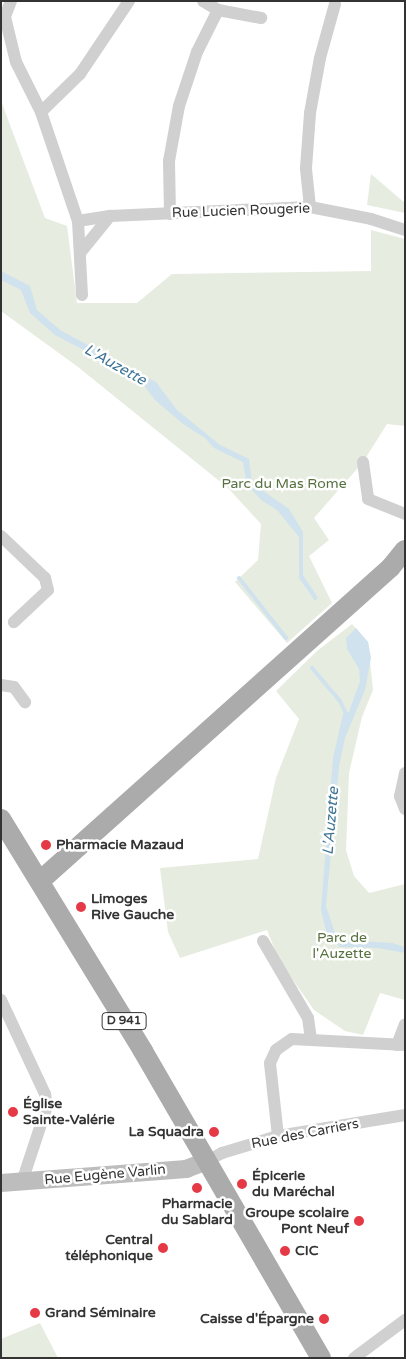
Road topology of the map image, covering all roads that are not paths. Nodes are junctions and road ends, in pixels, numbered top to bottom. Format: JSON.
{"nodes":[{"id":1,"x":11,"y":1,"type":"edge"},
{"id":2,"x":129,"y":1,"type":"edge"},
{"id":3,"x":203,"y":1,"type":"edge"},
{"id":4,"x":335,"y":4,"type":"dead end"},
{"id":5,"x":218,"y":10,"type":"junction"},
{"id":6,"x":262,"y":18,"type":"dead end"},
{"id":7,"x":42,"y":112,"type":"junction"},
{"id":8,"x":310,"y":207,"type":"junction"},
{"id":9,"x":170,"y":214,"type":"junction"},
{"id":10,"x":110,"y":216,"type":"junction"},
{"id":11,"x":371,"y":219,"type":"junction"},
{"id":12,"x":78,"y":221,"type":"junction"},
{"id":13,"x":405,"y":221,"type":"edge"},
{"id":14,"x":405,"y":230,"type":"edge"},
{"id":15,"x":80,"y":253,"type":"junction"},
{"id":16,"x":82,"y":295,"type":"dead end"},
{"id":17,"x":363,"y":462,"type":"dead end"},
{"id":18,"x":405,"y":514,"type":"edge"},
{"id":19,"x":1,"y":536,"type":"edge"},
{"id":20,"x":405,"y":550,"type":"edge"},
{"id":21,"x":14,"y":622,"type":"dead end"},
{"id":22,"x":1,"y":685,"type":"edge"},
{"id":23,"x":25,"y":702,"type":"dead end"},
{"id":24,"x":405,"y":773,"type":"edge"},
{"id":25,"x":405,"y":809,"type":"edge"},
{"id":26,"x":1,"y":819,"type":"edge"},
{"id":27,"x":40,"y":881,"type":"junction"},
{"id":28,"x":264,"y":941,"type":"dead end"},
{"id":29,"x":1,"y":1000,"type":"edge"},
{"id":30,"x":405,"y":1024,"type":"edge"},
{"id":31,"x":311,"y":1039,"type":"junction"},
{"id":32,"x":401,"y":1045,"type":"edge"},
{"id":33,"x":405,"y":1116,"type":"edge"},
{"id":34,"x":278,"y":1136,"type":"junction"},
{"id":35,"x":207,"y":1161,"type":"junction"},
{"id":36,"x":22,"y":1182,"type":"junction"},
{"id":37,"x":1,"y":1183,"type":"edge"},
{"id":38,"x":1,"y":1189,"type":"edge"},
{"id":39,"x":405,"y":1320,"type":"edge"},
{"id":40,"x":321,"y":1358,"type":"edge"},
{"id":41,"x":354,"y":1358,"type":"edge"}],
"edges":[{"from":1,"to":7,"type":"street"},
{"from":2,"to":7,"type":"street"},
{"from":3,"to":5,"type":"street"},
{"from":4,"to":8,"type":"street"},
{"from":5,"to":6,"type":"street"},
{"from":5,"to":9,"type":"street"},
{"from":7,"to":12,"type":"street"},
{"from":8,"to":9,"type":"street","name":"Rue Lucien Rougerie"},
{"from":8,"to":11,"type":"street","name":"Rue Lucien Rougerie"},
{"from":9,"to":10,"type":"street","name":"Rue Lucien Rougerie"},
{"from":10,"to":12,"type":"street","name":"Rue Lucien Rougerie"},
{"from":10,"to":15,"type":"street"},
{"from":11,"to":13,"type":"street","name":"Rue Lucien Rougerie"},
{"from":11,"to":14,"type":"street","name":"Rue Lucien Rougerie"},
{"from":12,"to":15,"type":"street"},
{"from":15,"to":16,"type":"street"},
{"from":17,"to":18,"type":"street"},
{"from":19,"to":21,"type":"street"},
{"from":20,"to":27,"type":"main road"},
{"from":22,"to":23,"type":"street"},
{"from":24,"to":25,"type":"street"},
{"from":26,"to":27,"type":"main road","number":"D 941"},
{"from":27,"to":35,"type":"main road","number":"D 941"},
{"from":28,"to":31,"type":"street"},
{"from":29,"to":36,"type":"street"},
{"from":30,"to":32,"type":"street"},
{"from":31,"to":32,"type":"street"},
{"from":31,"to":34,"type":"street"},
{"from":33,"to":34,"type":"street","name":"Rue des Carriers"},
{"from":34,"to":35,"type":"street","name":"Rue des Carriers"},
{"from":35,"to":36,"type":"street","name":"Rue Eugène Varlin"},
{"from":35,"to":40,"type":"main road","number":"D 941"},
{"from":36,"to":37,"type":"street","name":"Rue Eugène Varlin"},
{"from":37,"to":38,"type":"street"},
{"from":39,"to":41,"type":"street"}]}
